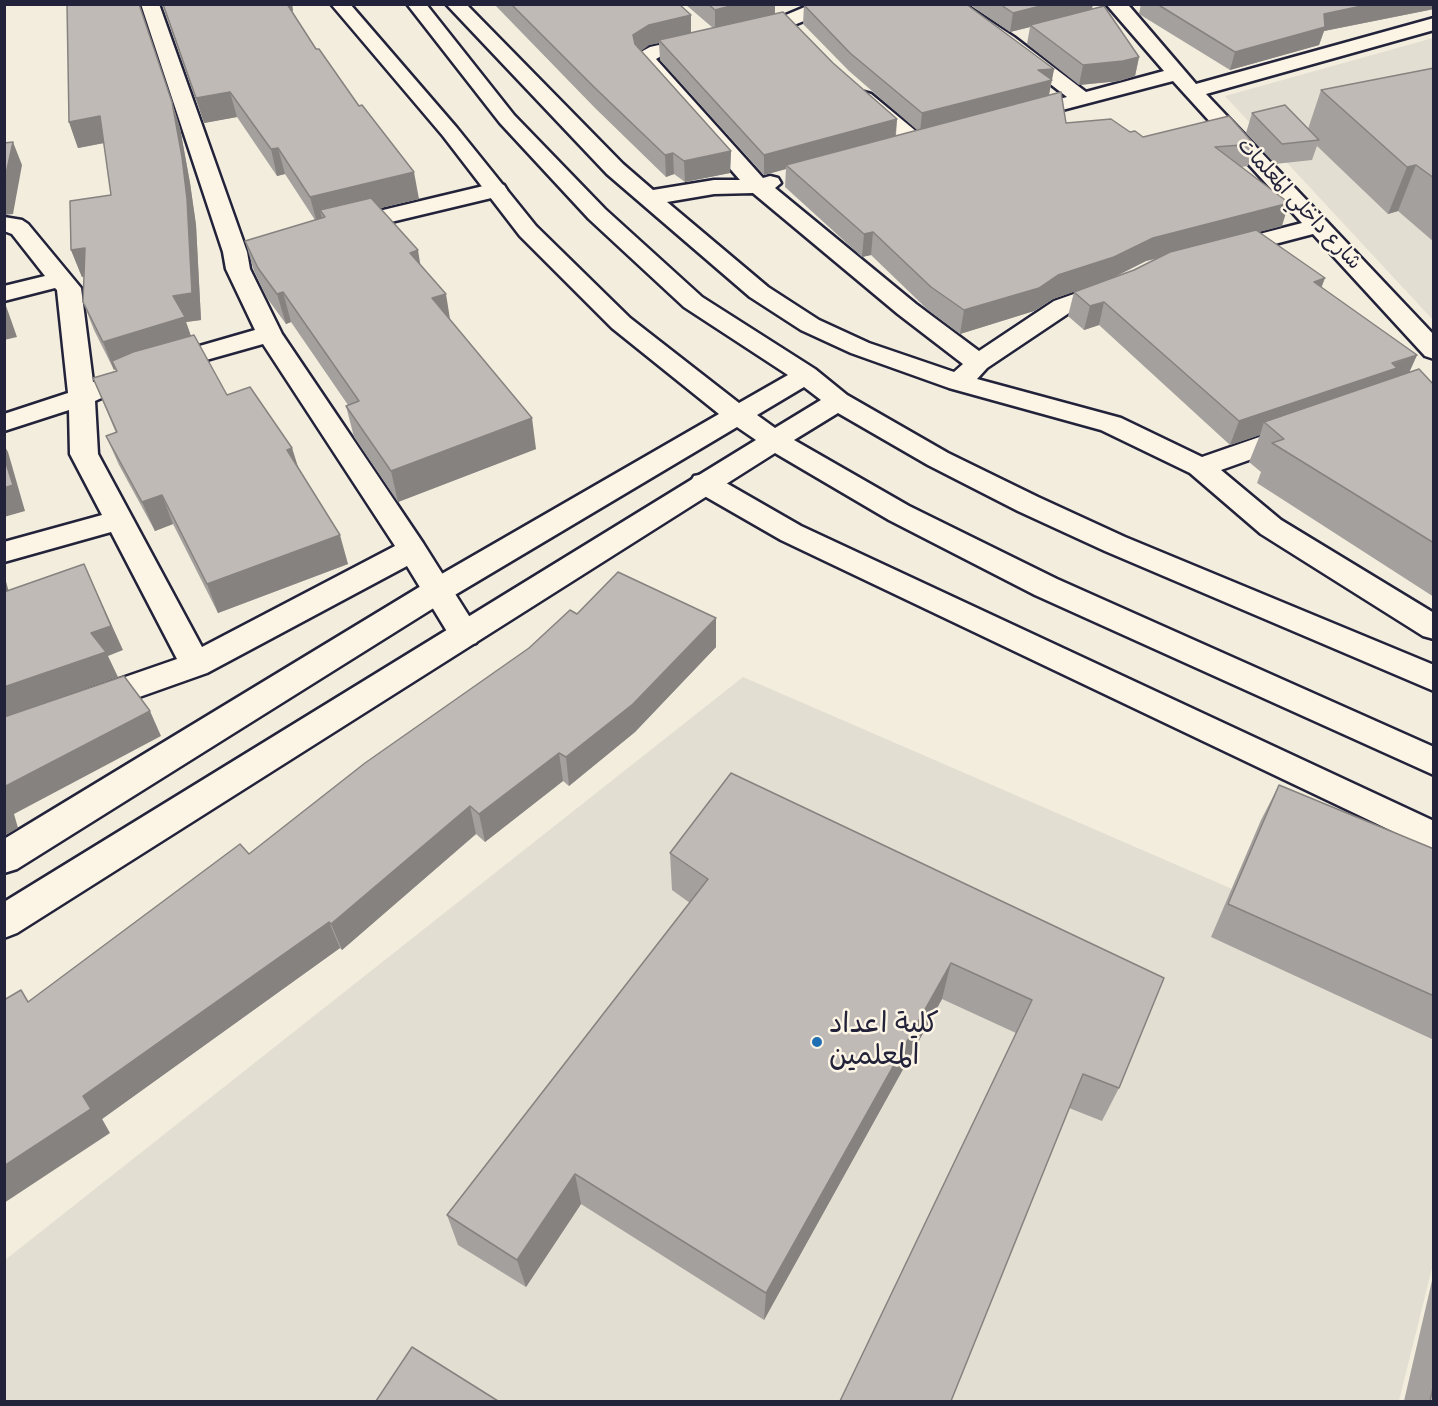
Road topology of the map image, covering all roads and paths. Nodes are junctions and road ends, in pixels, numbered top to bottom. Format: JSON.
{"nodes":[{"id":1,"x":150,"y":4,"type":"edge"},
{"id":2,"x":340,"y":4,"type":"edge"},
{"id":3,"x":416,"y":4,"type":"edge"},
{"id":4,"x":455,"y":4,"type":"edge"},
{"id":5,"x":830,"y":4,"type":"edge"},
{"id":6,"x":951,"y":4,"type":"edge"},
{"id":7,"x":1120,"y":10,"type":"edge"},
{"id":8,"x":788,"y":21,"type":"junction"},
{"id":9,"x":1434,"y":24,"type":"edge"},
{"id":10,"x":1027,"y":35,"type":"dead end"},
{"id":11,"x":802,"y":37,"type":"edge"},
{"id":12,"x":1007,"y":40,"type":"junction"},
{"id":13,"x":1177,"y":74,"type":"junction"},
{"id":14,"x":848,"y":84,"type":"edge"},
{"id":15,"x":1192,"y":91,"type":"junction"},
{"id":16,"x":1081,"y":98,"type":"junction"},
{"id":17,"x":1004,"y":119,"type":"edge"},
{"id":18,"x":937,"y":136,"type":"edge"},
{"id":19,"x":915,"y":142,"type":"junction"},
{"id":20,"x":892,"y":148,"type":"edge"},
{"id":21,"x":792,"y":177,"type":"edge"},
{"id":22,"x":758,"y":186,"type":"junction"},
{"id":23,"x":496,"y":190,"type":"junction"},
{"id":24,"x":648,"y":198,"type":"junction"},
{"id":25,"x":4,"y":224,"type":"edge"},
{"id":26,"x":1317,"y":226,"type":"junction"},
{"id":27,"x":326,"y":230,"type":"edge"},
{"id":28,"x":1202,"y":256,"type":"edge"},
{"id":29,"x":1137,"y":278,"type":"edge"},
{"id":30,"x":60,"y":279,"type":"junction"},
{"id":31,"x":4,"y":294,"type":"edge"},
{"id":32,"x":269,"y":334,"type":"junction"},
{"id":33,"x":1434,"y":351,"type":"edge"},
{"id":34,"x":978,"y":363,"type":"junction"},
{"id":35,"x":806,"y":375,"type":"junction"},
{"id":36,"x":958,"y":382,"type":"junction"},
{"id":37,"x":82,"y":398,"type":"junction"},
{"id":38,"x":838,"y":400,"type":"junction"},
{"id":39,"x":740,"y":415,"type":"junction"},
{"id":40,"x":4,"y":423,"type":"edge"},
{"id":41,"x":1322,"y":424,"type":"edge"},
{"id":42,"x":775,"y":441,"type":"junction"},
{"id":43,"x":1200,"y":467,"type":"junction"},
{"id":44,"x":704,"y":483,"type":"junction"},
{"id":45,"x":118,"y":520,"type":"junction"},
{"id":46,"x":412,"y":550,"type":"junction"},
{"id":47,"x":4,"y":552,"type":"edge"},
{"id":48,"x":437,"y":591,"type":"junction"},
{"id":49,"x":1434,"y":628,"type":"edge"},
{"id":50,"x":465,"y":635,"type":"junction"},
{"id":51,"x":196,"y":665,"type":"junction"},
{"id":52,"x":1434,"y":680,"type":"edge"},
{"id":53,"x":4,"y":732,"type":"edge"},
{"id":54,"x":1434,"y":762,"type":"edge"},
{"id":55,"x":1434,"y":837,"type":"edge"},
{"id":56,"x":4,"y":858,"type":"edge"},
{"id":57,"x":4,"y":922,"type":"edge"}],
"edges":[{"from":1,"to":32,"type":"street"},
{"from":2,"to":23,"type":"street"},
{"from":3,"to":35,"type":"street"},
{"from":4,"to":24,"type":"street"},
{"from":5,"to":8,"type":"street"},
{"from":6,"to":12,"type":"street"},
{"from":7,"to":13,"type":"street","name":"شارع داخلي المعلمات"},
{"from":8,"to":11,"type":"street"},
{"from":8,"to":22,"type":"street"},
{"from":9,"to":15,"type":"street"},
{"from":10,"to":12,"type":"street"},
{"from":12,"to":16,"type":"street"},
{"from":13,"to":15,"type":"street","name":"شارع داخلي المعلمات"},
{"from":13,"to":16,"type":"street"},
{"from":14,"to":19,"type":"street"},
{"from":15,"to":26,"type":"street","name":"شارع داخلي المعلمات"},
{"from":16,"to":17,"type":"street"},
{"from":18,"to":19,"type":"street"},
{"from":19,"to":20,"type":"street"},
{"from":21,"to":22,"type":"street"},
{"from":22,"to":24,"type":"street"},
{"from":22,"to":34,"type":"street"},
{"from":23,"to":27,"type":"street"},
{"from":23,"to":39,"type":"street"},
{"from":24,"to":36,"type":"street"},
{"from":25,"to":30,"type":"street"},
{"from":26,"to":28,"type":"street"},
{"from":26,"to":33,"type":"street","name":"شارع داخلي المعلمات"},
{"from":29,"to":34,"type":"street"},
{"from":30,"to":31,"type":"street"},
{"from":30,"to":37,"type":"street"},
{"from":32,"to":37,"type":"street"},
{"from":32,"to":46,"type":"street"},
{"from":34,"to":36,"type":"street"},
{"from":35,"to":38,"type":"street"},
{"from":35,"to":39,"type":"street"},
{"from":36,"to":43,"type":"street"},
{"from":37,"to":40,"type":"street"},
{"from":37,"to":45,"type":"street"},
{"from":38,"to":42,"type":"street"},
{"from":38,"to":52,"type":"street"},
{"from":39,"to":42,"type":"street"},
{"from":39,"to":48,"type":"street"},
{"from":41,"to":43,"type":"street"},
{"from":42,"to":44,"type":"street"},
{"from":42,"to":54,"type":"street"},
{"from":43,"to":49,"type":"street"},
{"from":44,"to":50,"type":"street"},
{"from":44,"to":55,"type":"street"},
{"from":45,"to":47,"type":"street"},
{"from":45,"to":51,"type":"street"},
{"from":46,"to":48,"type":"street"},
{"from":46,"to":51,"type":"street"},
{"from":48,"to":50,"type":"street"},
{"from":48,"to":56,"type":"street"},
{"from":50,"to":57,"type":"street"},
{"from":51,"to":53,"type":"street"}]}
